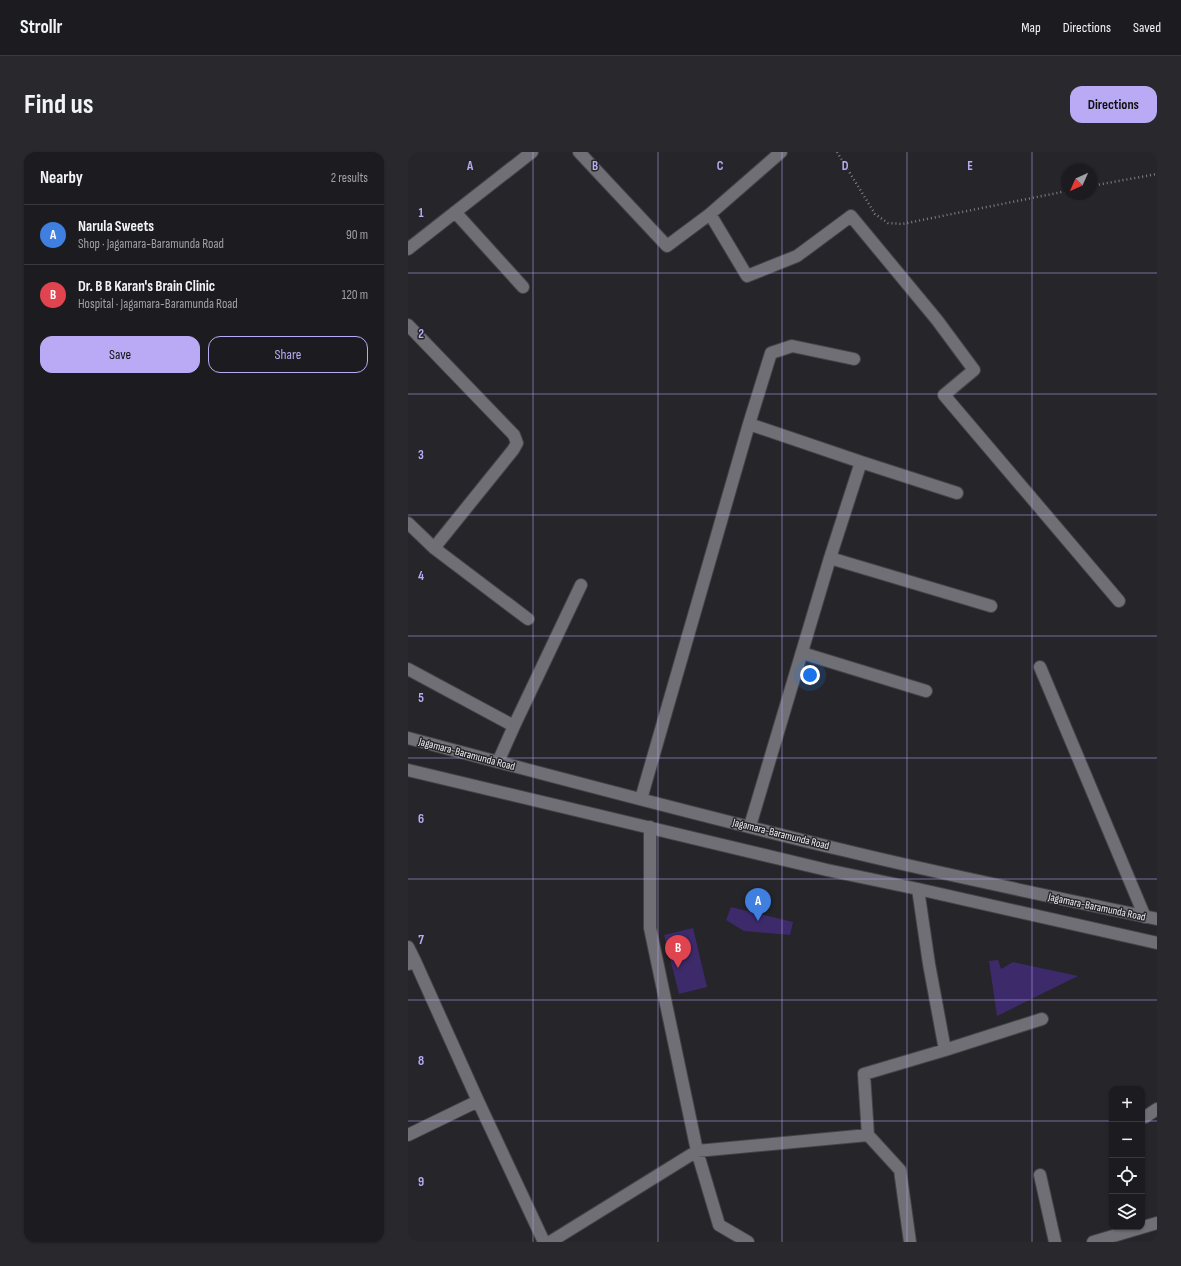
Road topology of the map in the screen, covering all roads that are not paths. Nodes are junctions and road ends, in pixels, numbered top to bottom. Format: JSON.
{"nodes":[{"id":1,"x":532,"y":152,"type":"edge"},
{"id":2,"x":579,"y":152,"type":"edge"},
{"id":3,"x":781,"y":152,"type":"edge"},
{"id":4,"x":455,"y":212,"type":"junction"},
{"id":5,"x":710,"y":214,"type":"junction"},
{"id":6,"x":408,"y":249,"type":"edge"},
{"id":7,"x":523,"y":287,"type":"dead end"},
{"id":8,"x":408,"y":325,"type":"edge"},
{"id":9,"x":854,"y":360,"type":"dead end"},
{"id":10,"x":749,"y":424,"type":"junction"},
{"id":11,"x":861,"y":462,"type":"junction"},
{"id":12,"x":957,"y":492,"type":"dead end"},
{"id":13,"x":408,"y":522,"type":"edge"},
{"id":14,"x":434,"y":548,"type":"junction"},
{"id":15,"x":830,"y":558,"type":"junction"},
{"id":16,"x":581,"y":585,"type":"dead end"},
{"id":17,"x":1119,"y":601,"type":"dead end"},
{"id":18,"x":991,"y":606,"type":"dead end"},
{"id":19,"x":528,"y":619,"type":"dead end"},
{"id":20,"x":802,"y":652,"type":"junction"},
{"id":21,"x":1040,"y":666,"type":"dead end"},
{"id":22,"x":408,"y":669,"type":"edge"},
{"id":23,"x":926,"y":691,"type":"dead end"},
{"id":24,"x":514,"y":726,"type":"junction"},
{"id":25,"x":408,"y":738,"type":"edge"},
{"id":26,"x":498,"y":762,"type":"junction"},
{"id":27,"x":408,"y":770,"type":"edge"},
{"id":28,"x":641,"y":799,"type":"junction"},
{"id":29,"x":750,"y":826,"type":"junction"},
{"id":30,"x":650,"y":827,"type":"junction"},
{"id":31,"x":918,"y":889,"type":"junction"},
{"id":32,"x":1151,"y":918,"type":"edge"},
{"id":33,"x":1157,"y":943,"type":"edge"},
{"id":34,"x":408,"y":946,"type":"edge"},
{"id":35,"x":412,"y":963,"type":"edge"},
{"id":36,"x":1042,"y":1019,"type":"dead end"},
{"id":37,"x":945,"y":1050,"type":"junction"},
{"id":38,"x":478,"y":1101,"type":"junction"},
{"id":39,"x":1157,"y":1109,"type":"edge"},
{"id":40,"x":1145,"y":1117,"type":"dead end"},
{"id":41,"x":868,"y":1135,"type":"junction"},
{"id":42,"x":408,"y":1136,"type":"edge"},
{"id":43,"x":698,"y":1151,"type":"junction"},
{"id":44,"x":1040,"y":1175,"type":"dead end"},
{"id":45,"x":1157,"y":1222,"type":"edge"},
{"id":46,"x":544,"y":1242,"type":"edge"},
{"id":47,"x":550,"y":1242,"type":"edge"},
{"id":48,"x":748,"y":1242,"type":"edge"},
{"id":49,"x":910,"y":1242,"type":"edge"},
{"id":50,"x":1055,"y":1242,"type":"edge"},
{"id":51,"x":1093,"y":1242,"type":"edge"}],
"edges":[{"from":1,"to":4,"type":"street"},
{"from":2,"to":5,"type":"street"},
{"from":3,"to":5,"type":"street"},
{"from":4,"to":6,"type":"street"},
{"from":4,"to":7,"type":"street"},
{"from":5,"to":17,"type":"street"},
{"from":8,"to":14,"type":"street"},
{"from":9,"to":10,"type":"street"},
{"from":10,"to":11,"type":"street"},
{"from":10,"to":28,"type":"street"},
{"from":11,"to":12,"type":"street"},
{"from":11,"to":15,"type":"street"},
{"from":13,"to":14,"type":"street"},
{"from":14,"to":19,"type":"street"},
{"from":15,"to":18,"type":"street"},
{"from":15,"to":20,"type":"street"},
{"from":16,"to":24,"type":"street"},
{"from":20,"to":23,"type":"street"},
{"from":20,"to":29,"type":"street"},
{"from":21,"to":32,"type":"street"},
{"from":22,"to":24,"type":"street"},
{"from":24,"to":26,"type":"street"},
{"from":25,"to":26,"type":"street","name":"Jagamara-Baramunda Road"},
{"from":26,"to":28,"type":"street","name":"Jagamara-Baramunda Road"},
{"from":27,"to":30,"type":"street","name":"Jagamara-Baramunda Road"},
{"from":28,"to":29,"type":"street","name":"Jagamara-Baramunda Road"},
{"from":29,"to":32,"type":"street","name":"Jagamara-Baramunda Road"},
{"from":30,"to":31,"type":"street","name":"Jagamara-Baramunda Road"},
{"from":30,"to":43,"type":"street"},
{"from":31,"to":33,"type":"street","name":"Jagamara-Baramunda Road"},
{"from":31,"to":37,"type":"street"},
{"from":34,"to":35,"type":"street"},
{"from":35,"to":38,"type":"street"},
{"from":36,"to":37,"type":"street"},
{"from":37,"to":41,"type":"street"},
{"from":38,"to":42,"type":"street"},
{"from":38,"to":46,"type":"street"},
{"from":39,"to":40,"type":"street"},
{"from":41,"to":43,"type":"street"},
{"from":41,"to":49,"type":"street"},
{"from":43,"to":47,"type":"street"},
{"from":43,"to":48,"type":"street"},
{"from":44,"to":50,"type":"street"},
{"from":45,"to":51,"type":"street"}]}
